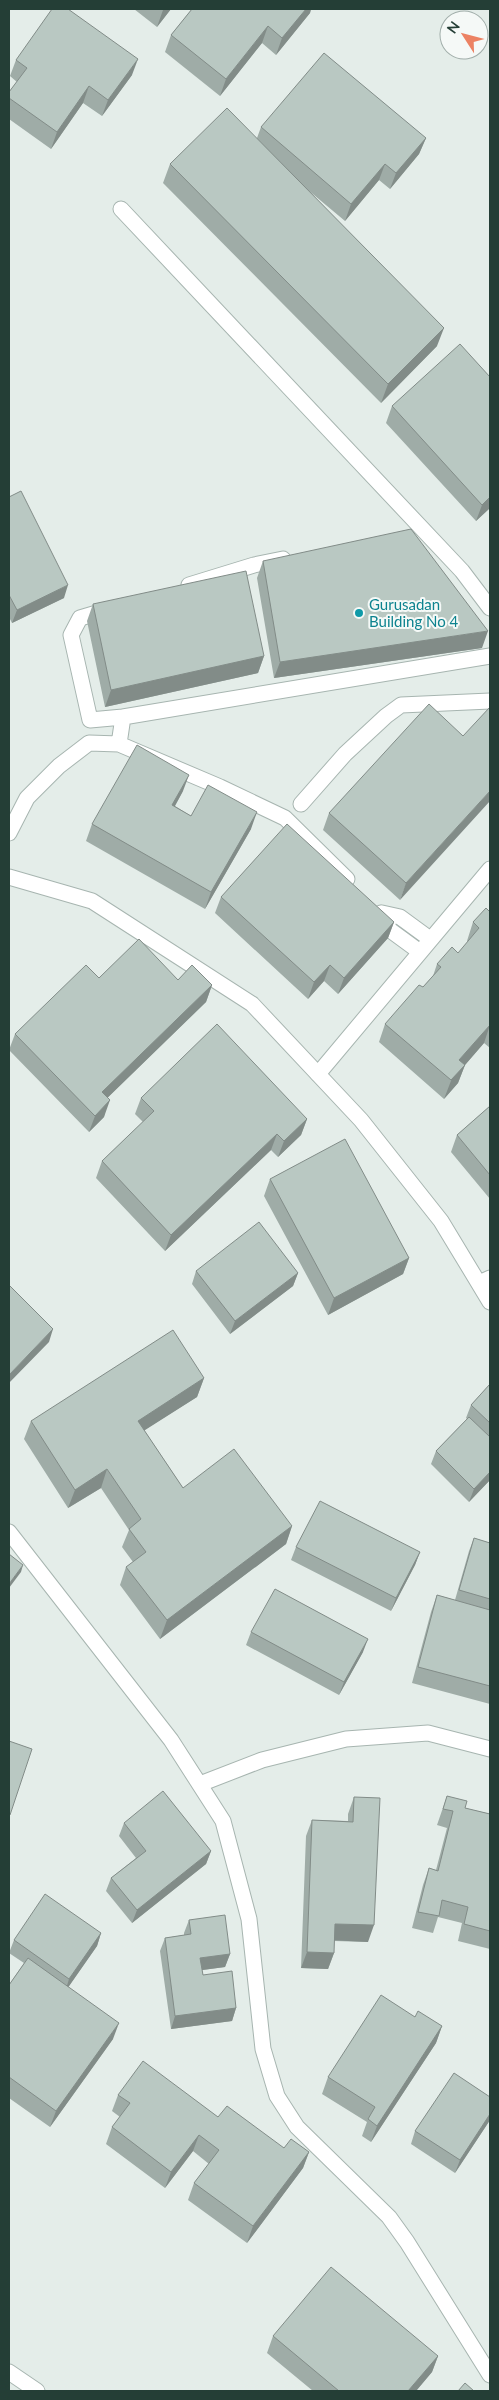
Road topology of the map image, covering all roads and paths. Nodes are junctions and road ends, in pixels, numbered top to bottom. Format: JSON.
{"nodes":[{"id":1,"x":121,"y":209,"type":"dead end"},
{"id":2,"x":422,"y":529,"type":"junction"},
{"id":3,"x":407,"y":533,"type":"edge"},
{"id":4,"x":302,"y":555,"type":"edge"},
{"id":5,"x":172,"y":590,"type":"edge"},
{"id":6,"x":126,"y":604,"type":"edge"},
{"id":7,"x":490,"y":608,"type":"edge"},
{"id":8,"x":490,"y":656,"type":"edge"},
{"id":9,"x":490,"y":701,"type":"edge"},
{"id":10,"x":123,"y":717,"type":"junction"},
{"id":11,"x":119,"y":744,"type":"junction"},
{"id":12,"x":302,"y":804,"type":"dead end"},
{"id":13,"x":9,"y":832,"type":"edge"},
{"id":14,"x":490,"y":869,"type":"edge"},
{"id":15,"x":9,"y":877,"type":"edge"},
{"id":16,"x":354,"y":887,"type":"edge"},
{"id":17,"x":368,"y":900,"type":"edge"},
{"id":18,"x":382,"y":913,"type":"junction"},
{"id":19,"x":430,"y":939,"type":"junction"},
{"id":20,"x":420,"y":952,"type":"junction"},
{"id":21,"x":318,"y":1074,"type":"junction"},
{"id":22,"x":485,"y":1281,"type":"edge"},
{"id":23,"x":490,"y":1302,"type":"edge"},
{"id":24,"x":9,"y":1532,"type":"edge"},
{"id":25,"x":490,"y":1748,"type":"edge"},
{"id":26,"x":200,"y":1784,"type":"junction"},
{"id":27,"x":9,"y":2372,"type":"edge"},
{"id":28,"x":490,"y":2375,"type":"edge"},
{"id":29,"x":37,"y":2391,"type":"edge"}],
"edges":[{"from":1,"to":2,"type":"street"},
{"from":2,"to":3,"type":"street"},
{"from":2,"to":7,"type":"street"},
{"from":4,"to":5,"type":"street"},
{"from":6,"to":10,"type":"street"},
{"from":8,"to":10,"type":"street"},
{"from":9,"to":12,"type":"street"},
{"from":10,"to":11,"type":"street"},
{"from":11,"to":13,"type":"street"},
{"from":11,"to":16,"type":"street"},
{"from":14,"to":19,"type":"street"},
{"from":15,"to":21,"type":"street"},
{"from":17,"to":18,"type":"street"},
{"from":18,"to":19,"type":"street"},
{"from":18,"to":20,"type":"street"},
{"from":19,"to":20,"type":"street"},
{"from":20,"to":21,"type":"street"},
{"from":21,"to":22,"type":"street"},
{"from":22,"to":23,"type":"street"},
{"from":24,"to":26,"type":"street"},
{"from":25,"to":26,"type":"street"},
{"from":26,"to":28,"type":"street"},
{"from":27,"to":29,"type":"street"}]}
